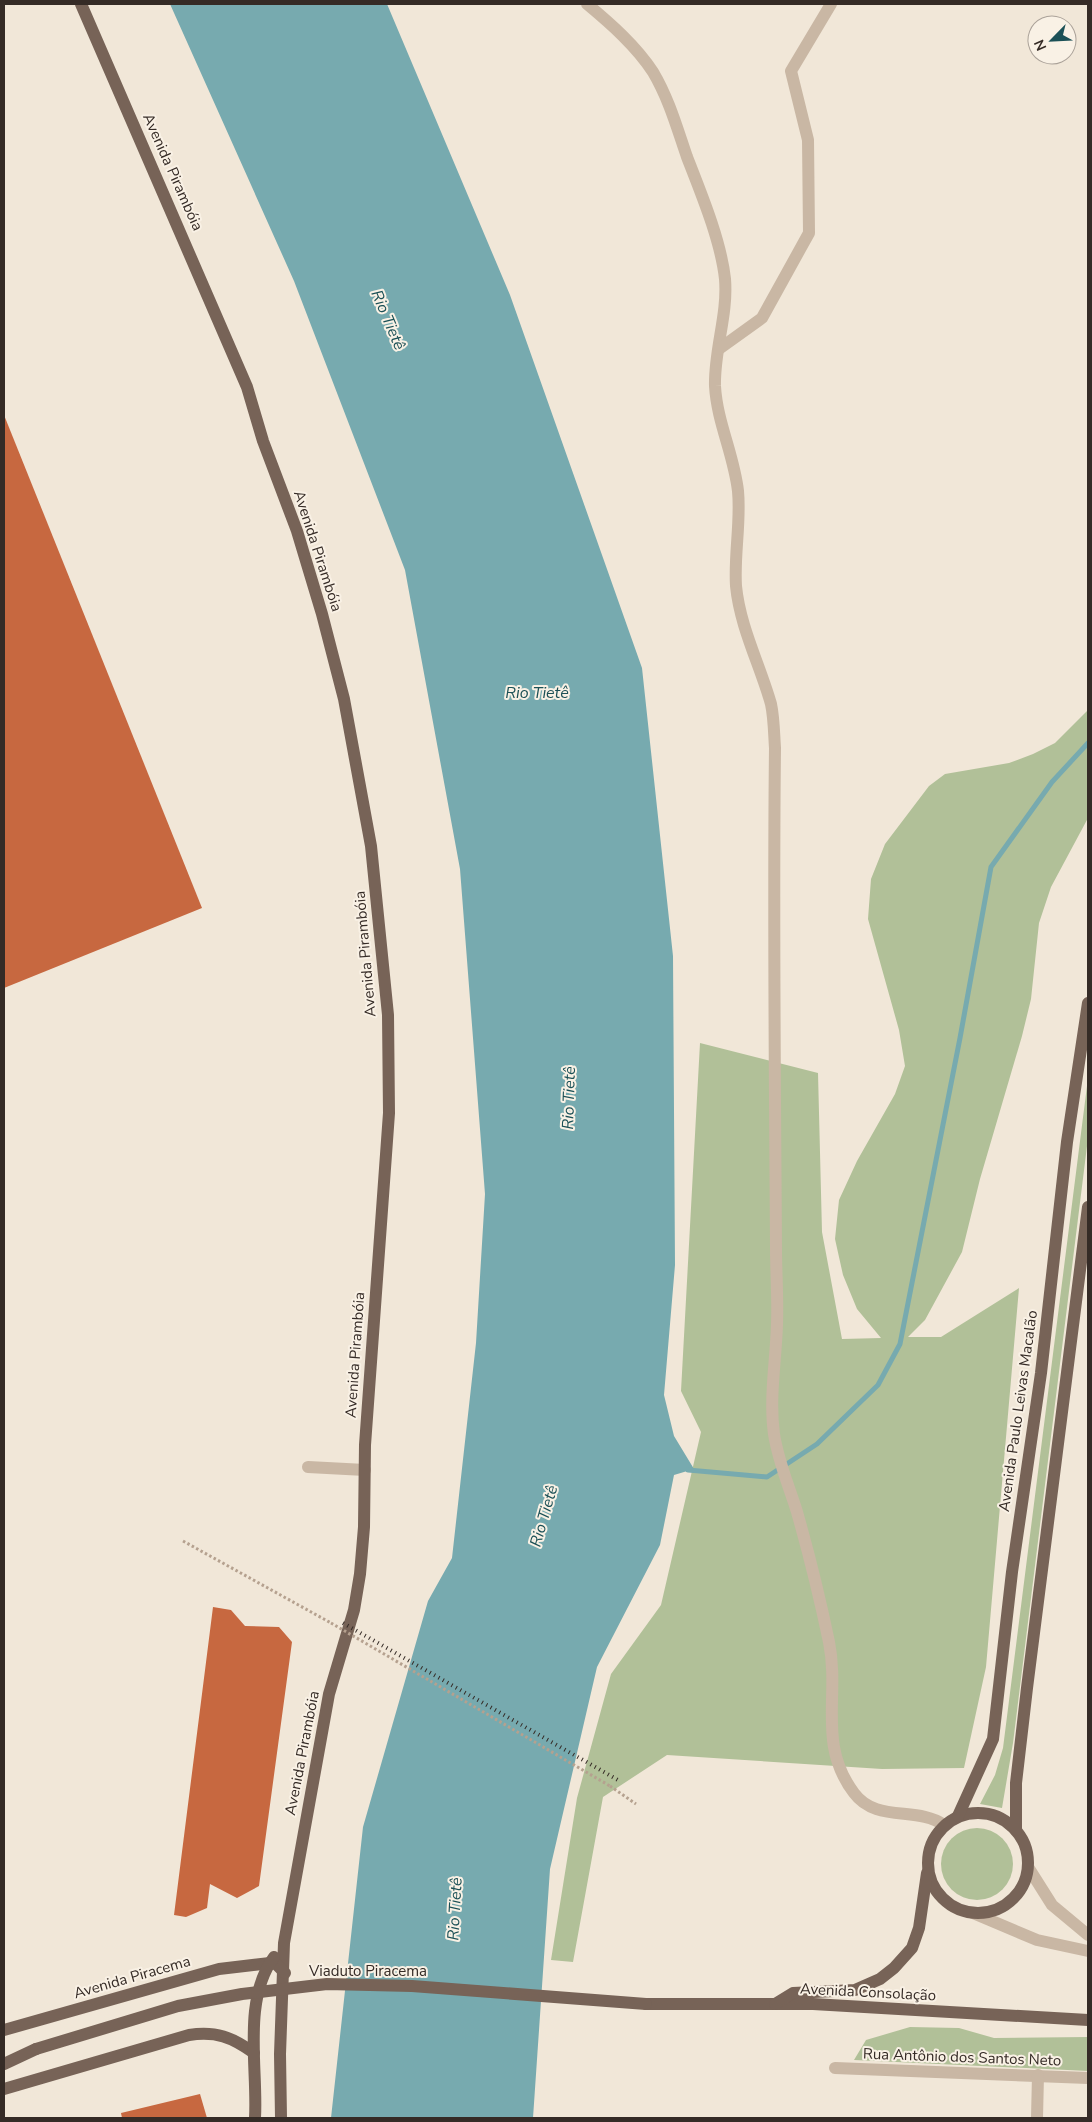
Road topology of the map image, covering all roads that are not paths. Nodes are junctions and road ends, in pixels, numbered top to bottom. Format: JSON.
{"nodes":[{"id":1,"x":81,"y":4,"type":"edge"},
{"id":2,"x":587,"y":4,"type":"edge"},
{"id":3,"x":831,"y":4,"type":"edge"},
{"id":4,"x":719,"y":350,"type":"junction"},
{"id":5,"x":1088,"y":1003,"type":"edge"},
{"id":6,"x":1088,"y":1207,"type":"edge"},
{"id":7,"x":308,"y":1466,"type":"dead end"},
{"id":8,"x":365,"y":1470,"type":"junction"},
{"id":9,"x":958,"y":1816,"type":"junction"},
{"id":10,"x":944,"y":1825,"type":"junction"},
{"id":11,"x":1016,"y":1830,"type":"junction"},
{"id":12,"x":1028,"y":1867,"type":"junction"},
{"id":13,"x":927,"y":1868,"type":"junction"},
{"id":14,"x":973,"y":1913,"type":"junction"},
{"id":15,"x":1088,"y":1935,"type":"edge"},
{"id":16,"x":284,"y":1944,"type":"junction"},
{"id":17,"x":1088,"y":1951,"type":"edge"},
{"id":18,"x":270,"y":1963,"type":"junction"},
{"id":19,"x":285,"y":1973,"type":"junction"},
{"id":20,"x":646,"y":2004,"type":"joint"},
{"id":21,"x":775,"y":2004,"type":"junction"},
{"id":22,"x":1088,"y":2020,"type":"edge"},
{"id":23,"x":4,"y":2030,"type":"edge"},
{"id":24,"x":31,"y":2051,"type":"junction"},
{"id":25,"x":254,"y":2053,"type":"junction"},
{"id":26,"x":4,"y":2055,"type":"edge"},
{"id":27,"x":4,"y":2064,"type":"edge"},
{"id":28,"x":836,"y":2068,"type":"dead end"},
{"id":29,"x":1038,"y":2075,"type":"junction"},
{"id":30,"x":1088,"y":2078,"type":"edge"},
{"id":31,"x":4,"y":2089,"type":"edge"},
{"id":32,"x":255,"y":2118,"type":"edge"},
{"id":33,"x":281,"y":2118,"type":"edge"},
{"id":34,"x":1037,"y":2118,"type":"edge"}],
"edges":[{"from":1,"to":8,"type":"main road","name":"Avenida Pirambóia"},
{"from":2,"to":4,"type":"street"},
{"from":3,"to":4,"type":"street"},
{"from":4,"to":10,"type":"street"},
{"from":5,"to":9,"type":"main road","name":"Avenida Paulo Leivas Macalão"},
{"from":6,"to":11,"type":"main road"},
{"from":7,"to":8,"type":"street"},
{"from":8,"to":16,"type":"main road","name":"Avenida Pirambóia"},
{"from":9,"to":10,"type":"main road"},
{"from":9,"to":11,"type":"main road"},
{"from":10,"to":13,"type":"main road"},
{"from":11,"to":12,"type":"main road"},
{"from":12,"to":14,"type":"main road"},
{"from":12,"to":15,"type":"street"},
{"from":13,"to":14,"type":"main road"},
{"from":13,"to":21,"type":"main road"},
{"from":14,"to":17,"type":"street"},
{"from":16,"to":18,"type":"main road","name":"Avenida Pirambóia"},
{"from":16,"to":19,"type":"main road","name":"Avenida Pirambóia"},
{"from":18,"to":19,"type":"main road"},
{"from":18,"to":23,"type":"main road","name":"Avenida Piracema"},
{"from":18,"to":25,"type":"main road","name":"Avenida Pirambóia"},
{"from":19,"to":33,"type":"main road","name":"Avenida Pirambóia"},
{"from":20,"to":21,"type":"main road","name":"Avenida Consolação"},
{"from":20,"to":24,"type":"main road","name":"Viaduto Piracema","bridge":true},
{"from":21,"to":22,"type":"main road","name":"Avenida Consolação"},
{"from":24,"to":26,"type":"main road"},
{"from":24,"to":27,"type":"main road"},
{"from":25,"to":31,"type":"main road"},
{"from":25,"to":32,"type":"main road","name":"Avenida Pirambóia"},
{"from":28,"to":29,"type":"street","name":"Rua Antônio dos Santos Neto"},
{"from":29,"to":30,"type":"street","name":"Rua Antônio dos Santos Neto"},
{"from":29,"to":34,"type":"street"}]}
